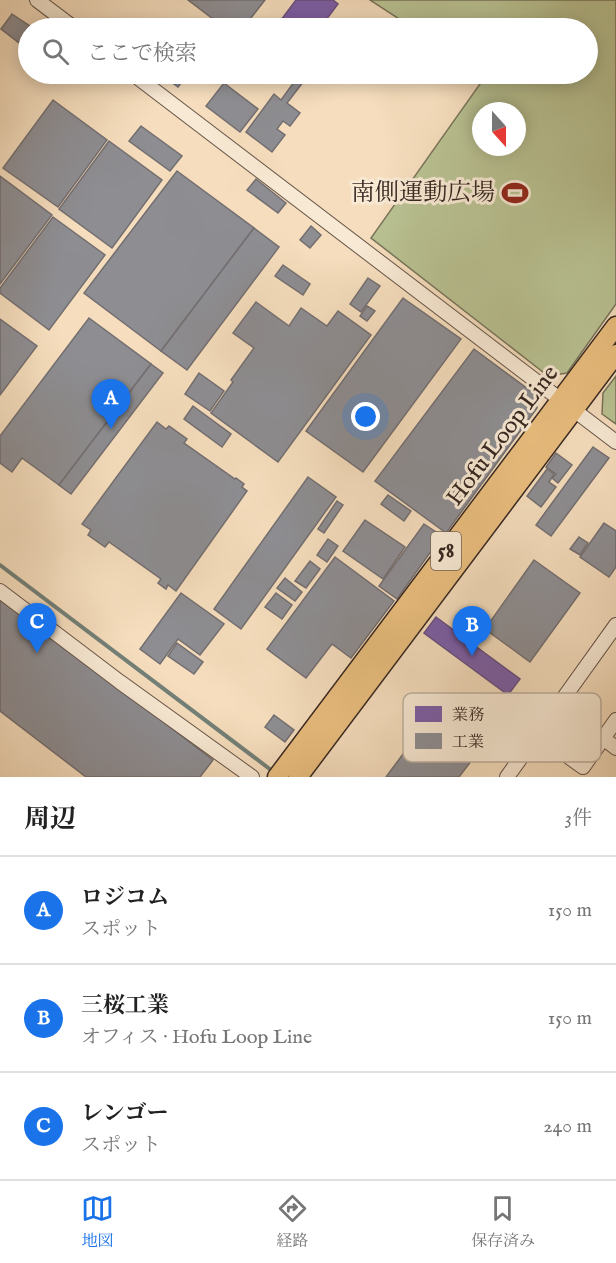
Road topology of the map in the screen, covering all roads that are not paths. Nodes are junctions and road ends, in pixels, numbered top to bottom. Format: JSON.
{"nodes":[{"id":1,"x":37,"y":0,"type":"edge"},
{"id":2,"x":61,"y":18,"type":"edge"},
{"id":3,"x":146,"y":84,"type":"edge"},
{"id":4,"x":616,"y":326,"type":"edge"},
{"id":5,"x":616,"y":354,"type":"edge"},
{"id":6,"x":567,"y":405,"type":"junction"},
{"id":7,"x":616,"y":442,"type":"edge"},
{"id":8,"x":0,"y":591,"type":"edge"},
{"id":9,"x":616,"y":626,"type":"edge"},
{"id":10,"x":567,"y":693,"type":"edge"},
{"id":11,"x":616,"y":720,"type":"edge"},
{"id":12,"x":603,"y":738,"type":"junction"},
{"id":13,"x":601,"y":741,"type":"edge"},
{"id":14,"x":616,"y":747,"type":"edge"},
{"id":15,"x":517,"y":762,"type":"edge"},
{"id":16,"x":252,"y":777,"type":"edge"},
{"id":17,"x":277,"y":777,"type":"edge"},
{"id":18,"x":298,"y":777,"type":"edge"},
{"id":19,"x":507,"y":777,"type":"edge"}],
"edges":[{"from":1,"to":2,"type":"street"},
{"from":3,"to":6,"type":"street"},
{"from":4,"to":6,"type":"main road","name":"Hofu Loop Line","number":"58"},
{"from":5,"to":6,"type":"main road","name":"Hofu Loop Line","number":"58"},
{"from":6,"to":7,"type":"street"},
{"from":6,"to":17,"type":"main road","name":"Hofu Loop Line","number":"58"},
{"from":6,"to":18,"type":"main road","name":"Hofu Loop Line","number":"58"},
{"from":8,"to":16,"type":"street"},
{"from":9,"to":10,"type":"street"},
{"from":11,"to":12,"type":"street"},
{"from":12,"to":13,"type":"street"},
{"from":12,"to":14,"type":"street"},
{"from":15,"to":19,"type":"street"}]}
